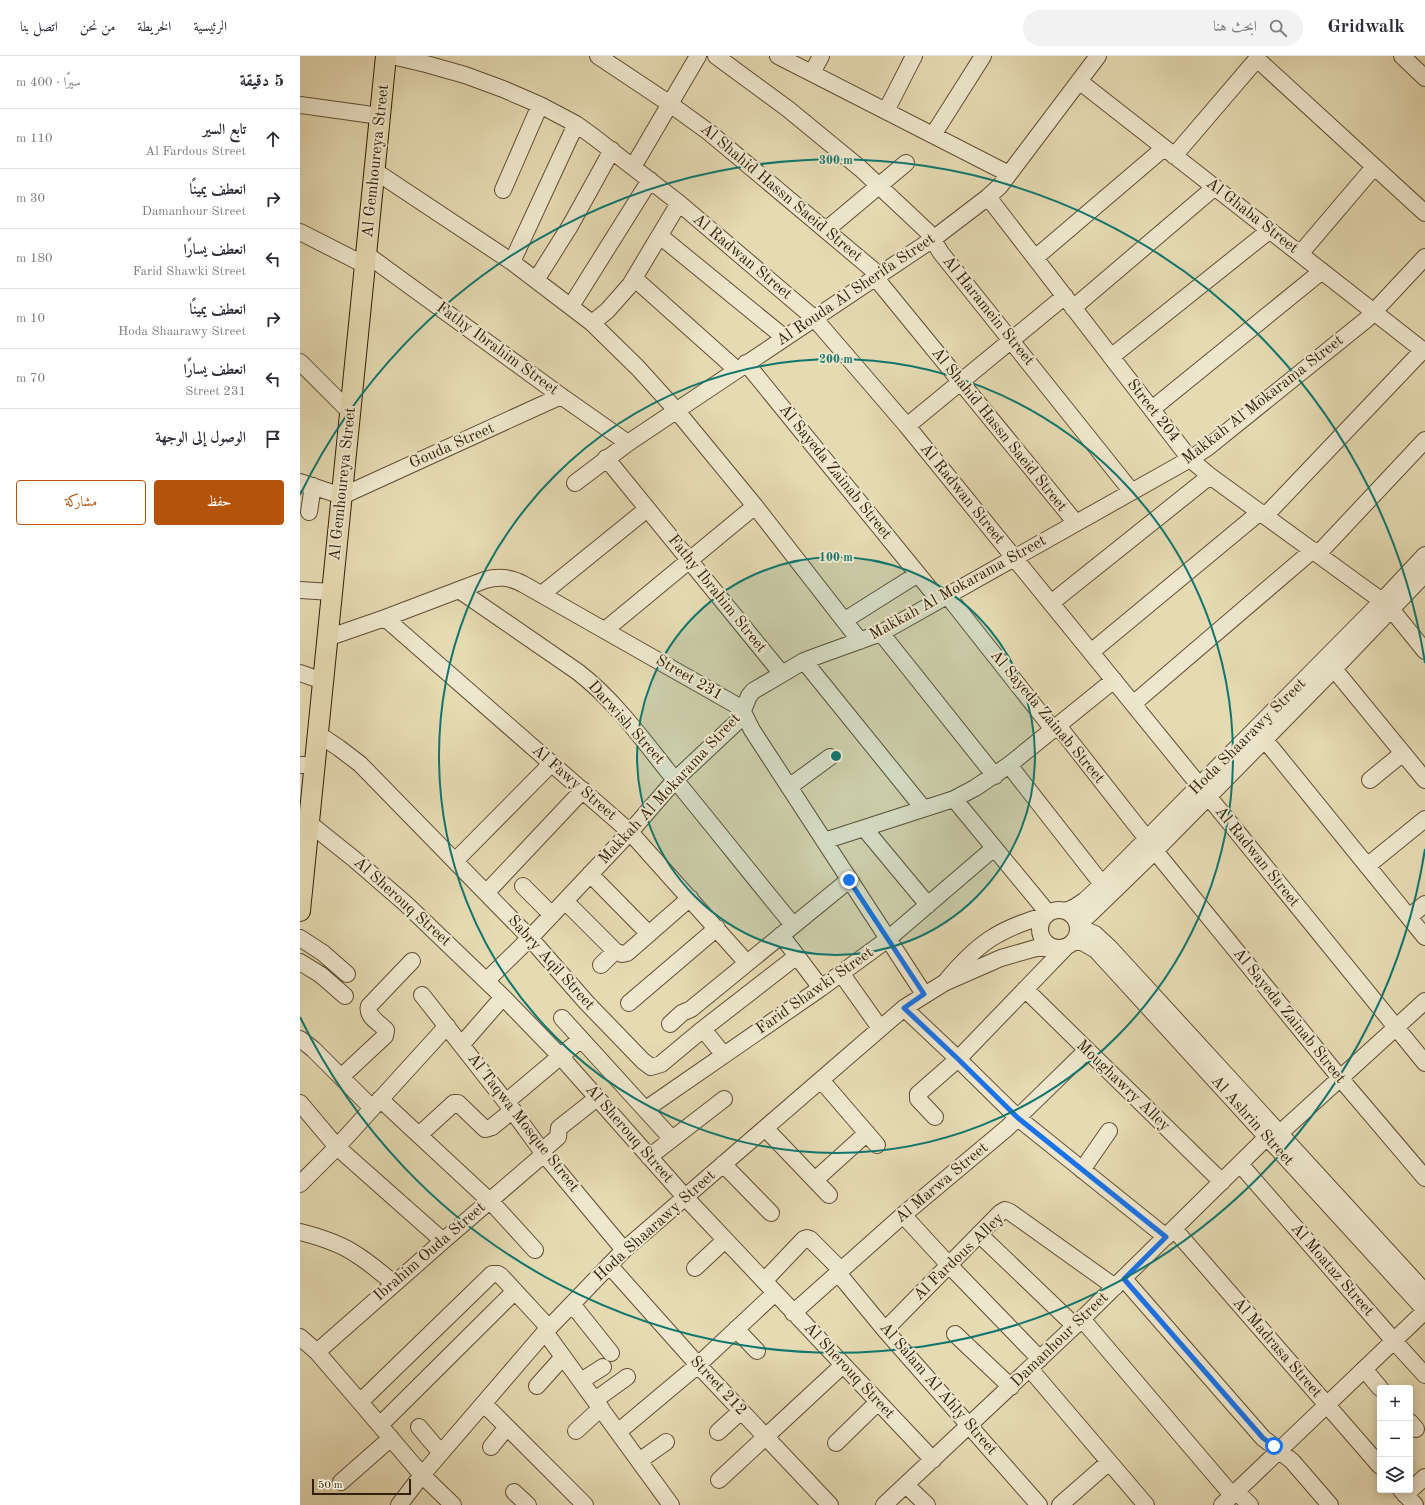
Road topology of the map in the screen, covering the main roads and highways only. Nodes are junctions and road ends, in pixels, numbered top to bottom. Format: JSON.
{"nodes":[{"id":1,"x":386,"y":56,"type":"edge"},
{"id":2,"x":307,"y":765,"type":"edge"},
{"id":3,"x":300,"y":912,"type":"edge"}],
"edges":[{"from":1,"to":2,"type":"main road","name":"Al Gemhoureya Street"},
{"from":2,"to":3,"type":"main road","name":"Al Gemhoureya Street"}]}
